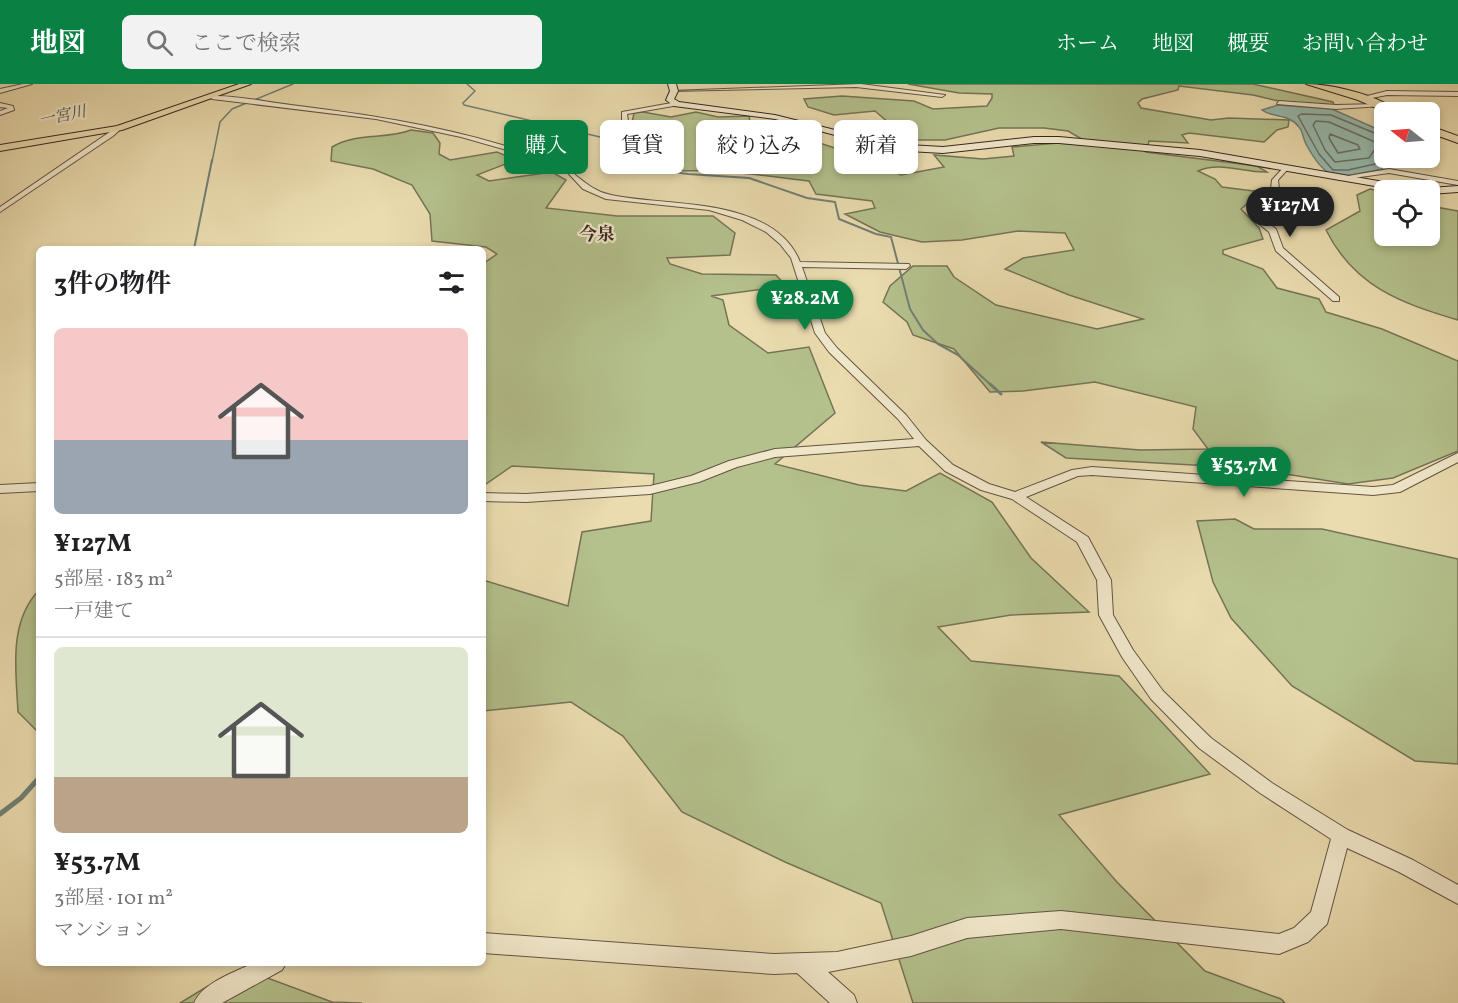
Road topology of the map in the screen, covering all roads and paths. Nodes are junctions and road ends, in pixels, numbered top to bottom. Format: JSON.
{"nodes":[{"id":1,"x":29,"y":84,"type":"edge"},
{"id":2,"x":247,"y":84,"type":"edge"},
{"id":3,"x":1311,"y":84,"type":"edge"},
{"id":4,"x":673,"y":88,"type":"edge"},
{"id":5,"x":0,"y":91,"type":"edge"},
{"id":6,"x":1458,"y":94,"type":"edge"},
{"id":7,"x":942,"y":95,"type":"dead end"},
{"id":8,"x":212,"y":97,"type":"junction"},
{"id":9,"x":1362,"y":98,"type":"junction"},
{"id":10,"x":1279,"y":103,"type":"dead end"},
{"id":11,"x":677,"y":104,"type":"junction"},
{"id":12,"x":1374,"y":104,"type":"edge"},
{"id":13,"x":0,"y":105,"type":"edge"},
{"id":14,"x":1374,"y":106,"type":"edge"},
{"id":15,"x":0,"y":113,"type":"edge"},
{"id":16,"x":625,"y":120,"type":"edge"},
{"id":17,"x":119,"y":128,"type":"junction"},
{"id":18,"x":1440,"y":133,"type":"edge"},
{"id":19,"x":1458,"y":141,"type":"edge"},
{"id":20,"x":0,"y":148,"type":"edge"},
{"id":21,"x":1285,"y":169,"type":"junction"},
{"id":22,"x":1339,"y":178,"type":"junction"},
{"id":23,"x":1458,"y":183,"type":"edge"},
{"id":24,"x":1374,"y":184,"type":"edge"},
{"id":25,"x":1458,"y":189,"type":"edge"},
{"id":26,"x":1440,"y":190,"type":"edge"},
{"id":27,"x":0,"y":210,"type":"edge"},
{"id":28,"x":797,"y":264,"type":"junction"},
{"id":29,"x":906,"y":266,"type":"dead end"},
{"id":30,"x":1336,"y":299,"type":"dead end"},
{"id":31,"x":922,"y":441,"type":"junction"},
{"id":32,"x":1458,"y":457,"type":"edge"},
{"id":33,"x":36,"y":487,"type":"edge"},
{"id":34,"x":0,"y":489,"type":"edge"},
{"id":35,"x":1016,"y":496,"type":"junction"},
{"id":36,"x":486,"y":497,"type":"edge"},
{"id":37,"x":1341,"y":836,"type":"junction"},
{"id":38,"x":1458,"y":895,"type":"edge"},
{"id":39,"x":486,"y":943,"type":"edge"},
{"id":40,"x":801,"y":963,"type":"junction"},
{"id":41,"x":269,"y":966,"type":"edge"},
{"id":42,"x":205,"y":1003,"type":"edge"},
{"id":43,"x":846,"y":1003,"type":"edge"}],
"edges":[{"from":1,"to":5,"type":"street"},
{"from":2,"to":8,"type":"main road"},
{"from":3,"to":9,"type":"highway"},
{"from":4,"to":7,"type":"street"},
{"from":4,"to":11,"type":"street"},
{"from":6,"to":9,"type":"street"},
{"from":8,"to":17,"type":"main road"},
{"from":8,"to":28,"type":"street"},
{"from":9,"to":12,"type":"highway"},
{"from":10,"to":14,"type":"street"},
{"from":11,"to":16,"type":"street"},
{"from":11,"to":21,"type":"street"},
{"from":13,"to":15,"type":"street"},
{"from":17,"to":20,"type":"main road"},
{"from":17,"to":27,"type":"street"},
{"from":18,"to":19,"type":"highway"},
{"from":21,"to":22,"type":"street"},
{"from":21,"to":30,"type":"street"},
{"from":22,"to":23,"type":"street"},
{"from":22,"to":24,"type":"street"},
{"from":25,"to":26,"type":"street"},
{"from":28,"to":29,"type":"street"},
{"from":28,"to":31,"type":"street"},
{"from":31,"to":35,"type":"street"},
{"from":31,"to":36,"type":"street"},
{"from":32,"to":35,"type":"street"},
{"from":33,"to":34,"type":"street"},
{"from":35,"to":37,"type":"street"},
{"from":37,"to":38,"type":"street"},
{"from":37,"to":40,"type":"street"},
{"from":39,"to":40,"type":"street"},
{"from":40,"to":43,"type":"street"},
{"from":41,"to":42,"type":"street"}]}
